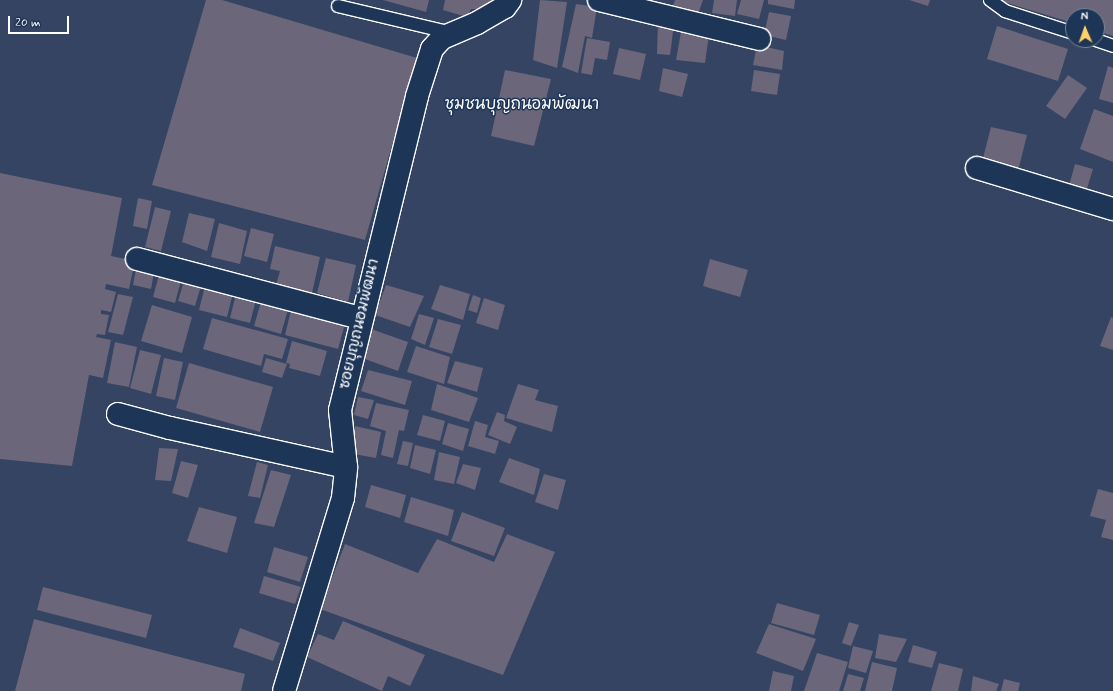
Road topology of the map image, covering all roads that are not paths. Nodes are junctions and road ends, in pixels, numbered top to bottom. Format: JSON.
{"nodes":[{"id":1,"x":510,"y":0,"type":"edge"},
{"id":2,"x":599,"y":0,"type":"edge"},
{"id":3,"x":990,"y":0,"type":"edge"},
{"id":4,"x":338,"y":6,"type":"dead end"},
{"id":5,"x":1065,"y":30,"type":"edge"},
{"id":6,"x":453,"y":33,"type":"junction"},
{"id":7,"x":759,"y":39,"type":"dead end"},
{"id":8,"x":977,"y":168,"type":"dead end"},
{"id":9,"x":1113,"y":209,"type":"edge"},
{"id":10,"x":137,"y":259,"type":"dead end"},
{"id":11,"x":361,"y":318,"type":"junction"},
{"id":12,"x":118,"y":414,"type":"dead end"},
{"id":13,"x":346,"y":467,"type":"junction"},
{"id":14,"x":284,"y":691,"type":"edge"}],
"edges":[{"from":1,"to":6,"type":"street","name":"ซอยบุญถนอมพัฒนา"},
{"from":2,"to":7,"type":"street"},
{"from":3,"to":5,"type":"lane"},
{"from":4,"to":6,"type":"lane"},
{"from":6,"to":11,"type":"street","name":"ซอยบุญถนอมพัฒนา"},
{"from":8,"to":9,"type":"street"},
{"from":10,"to":11,"type":"street"},
{"from":11,"to":13,"type":"street","name":"ซอยบุญถนอมพัฒนา"},
{"from":12,"to":13,"type":"street"},
{"from":13,"to":14,"type":"street","name":"ซอยบุญถนอมพัฒนา"}]}
